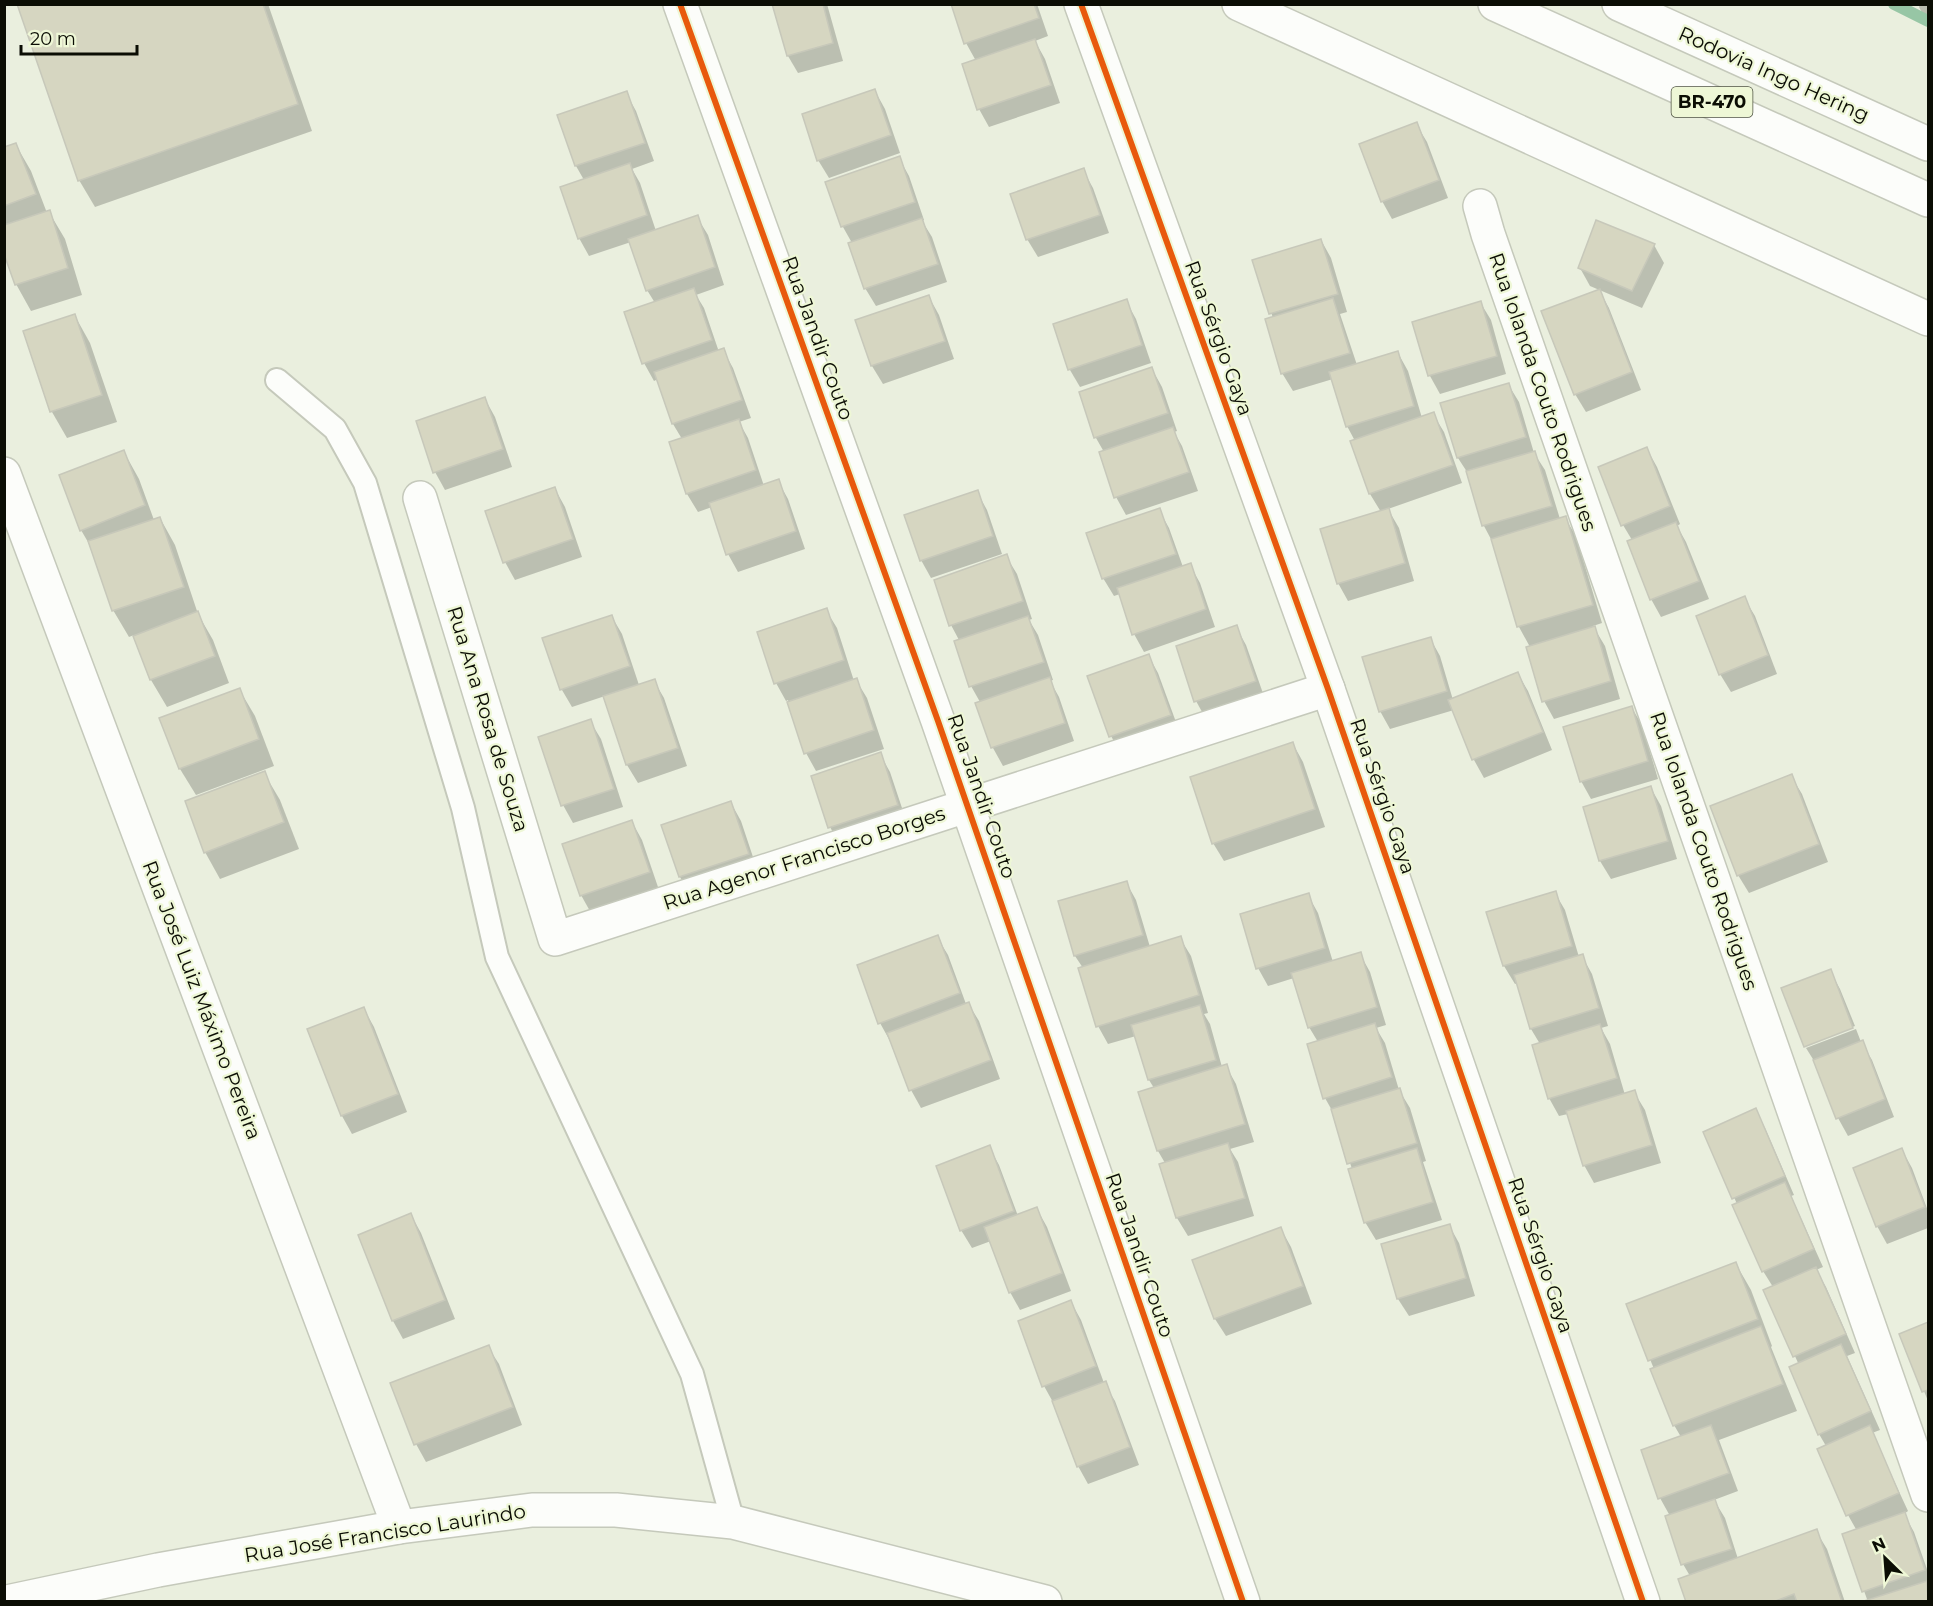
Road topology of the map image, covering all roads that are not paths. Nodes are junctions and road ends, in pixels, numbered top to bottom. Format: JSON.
{"nodes":[{"id":1,"x":680,"y":4,"type":"edge"},
{"id":2,"x":1081,"y":4,"type":"edge"},
{"id":3,"x":1239,"y":4,"type":"edge"},
{"id":4,"x":1495,"y":4,"type":"edge"},
{"id":5,"x":1619,"y":4,"type":"edge"},
{"id":6,"x":1929,"y":144,"type":"edge"},
{"id":7,"x":1929,"y":200,"type":"edge"},
{"id":8,"x":1480,"y":206,"type":"dead end"},
{"id":9,"x":1929,"y":319,"type":"edge"},
{"id":10,"x":278,"y":380,"type":"dead end"},
{"id":11,"x":4,"y":474,"type":"edge"},
{"id":12,"x":420,"y":498,"type":"dead end"},
{"id":13,"x":1328,"y":689,"type":"junction"},
{"id":14,"x":968,"y":806,"type":"junction"},
{"id":15,"x":555,"y":939,"type":"joint"},
{"id":16,"x":1929,"y":1495,"type":"edge"},
{"id":17,"x":734,"y":1522,"type":"junction"},
{"id":18,"x":399,"y":1527,"type":"junction"},
{"id":19,"x":8,"y":1602,"type":"edge"},
{"id":20,"x":1045,"y":1602,"type":"edge"},
{"id":21,"x":1243,"y":1602,"type":"edge"},
{"id":22,"x":1643,"y":1602,"type":"edge"}],
"edges":[{"from":1,"to":14,"type":"main road","name":"Rua Jandir Couto"},
{"from":2,"to":13,"type":"main road","name":"Rua Sérgio Gaya"},
{"from":3,"to":9,"type":"main road"},
{"from":4,"to":7,"type":"main road","number":"BR-470"},
{"from":5,"to":6,"type":"main road","name":"Rodovia Ingo Hering","number":"BR-470"},
{"from":8,"to":16,"type":"main road","name":"Rua Iolanda Couto Rodrigues"},
{"from":10,"to":17,"type":"lane"},
{"from":11,"to":18,"type":"main road","name":"Rua José Luiz Máximo Pereira"},
{"from":12,"to":15,"type":"main road","name":"Rua Ana Rosa de Souza"},
{"from":13,"to":14,"type":"main road","name":"Rua Agenor Francisco Borges"},
{"from":13,"to":22,"type":"main road","name":"Rua Sérgio Gaya"},
{"from":14,"to":15,"type":"main road","name":"Rua Agenor Francisco Borges"},
{"from":14,"to":21,"type":"main road","name":"Rua Jandir Couto"},
{"from":17,"to":18,"type":"main road","name":"Rua José Francisco Laurindo"},
{"from":17,"to":20,"type":"main road","name":"Rua José Francisco Laurindo"},
{"from":18,"to":19,"type":"main road","name":"Rua José Francisco Laurindo"}]}
